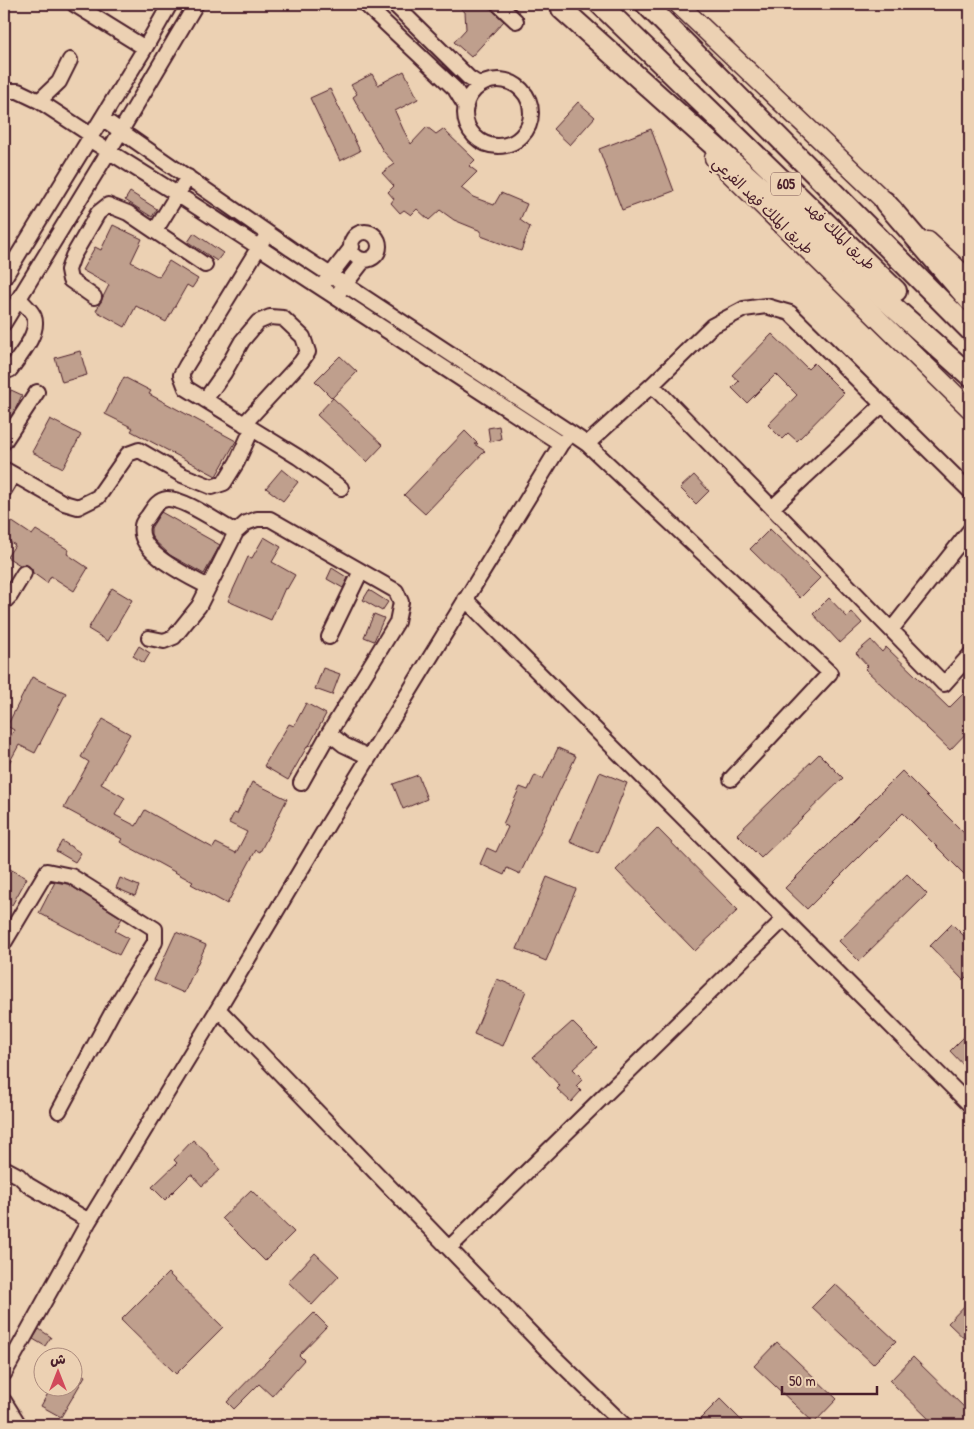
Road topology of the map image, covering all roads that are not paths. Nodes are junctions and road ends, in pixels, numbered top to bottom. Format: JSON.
{"nodes":[{"id":1,"x":74,"y":4,"type":"edge"},
{"id":2,"x":170,"y":4,"type":"edge"},
{"id":3,"x":196,"y":4,"type":"edge"},
{"id":4,"x":365,"y":4,"type":"edge"},
{"id":5,"x":394,"y":4,"type":"edge"},
{"id":6,"x":498,"y":4,"type":"edge"},
{"id":7,"x":600,"y":4,"type":"edge"},
{"id":8,"x":646,"y":4,"type":"edge"},
{"id":9,"x":678,"y":4,"type":"edge"},
{"id":10,"x":560,"y":7,"type":"edge"},
{"id":11,"x":516,"y":21,"type":"dead end"},
{"id":12,"x":414,"y":24,"type":"junction"},
{"id":13,"x":400,"y":37,"type":"junction"},
{"id":14,"x":145,"y":48,"type":"junction"},
{"id":15,"x":70,"y":60,"type":"dead end"},
{"id":16,"x":480,"y":85,"type":"junction"},
{"id":17,"x":4,"y":91,"type":"edge"},
{"id":18,"x":39,"y":101,"type":"junction"},
{"id":19,"x":466,"y":107,"type":"junction"},
{"id":20,"x":102,"y":118,"type":"junction"},
{"id":21,"x":121,"y":131,"type":"junction"},
{"id":22,"x":90,"y":137,"type":"junction"},
{"id":23,"x":109,"y":151,"type":"junction"},
{"id":24,"x":188,"y":178,"type":"junction"},
{"id":25,"x":177,"y":194,"type":"junction"},
{"id":26,"x":885,"y":202,"type":"junction"},
{"id":27,"x":155,"y":231,"type":"junction"},
{"id":28,"x":268,"y":233,"type":"junction"},
{"id":29,"x":352,"y":247,"type":"junction"},
{"id":30,"x":258,"y":248,"type":"junction"},
{"id":31,"x":364,"y":260,"type":"junction"},
{"id":32,"x":206,"y":265,"type":"dead end"},
{"id":33,"x":331,"y":275,"type":"junction"},
{"id":34,"x":4,"y":278,"type":"edge"},
{"id":35,"x":970,"y":280,"type":"edge"},
{"id":36,"x":344,"y":284,"type":"junction"},
{"id":37,"x":320,"y":288,"type":"junction"},
{"id":38,"x":94,"y":297,"type":"dead end"},
{"id":39,"x":19,"y":298,"type":"junction"},
{"id":40,"x":335,"y":298,"type":"junction"},
{"id":41,"x":970,"y":301,"type":"edge"},
{"id":42,"x":4,"y":323,"type":"edge"},
{"id":43,"x":970,"y":330,"type":"edge"},
{"id":44,"x":970,"y":365,"type":"edge"},
{"id":45,"x":10,"y":370,"type":"dead end"},
{"id":46,"x":970,"y":376,"type":"edge"},
{"id":47,"x":652,"y":385,"type":"junction"},
{"id":48,"x":37,"y":392,"type":"dead end"},
{"id":49,"x":204,"y":400,"type":"junction"},
{"id":50,"x":882,"y":404,"type":"junction"},
{"id":51,"x":970,"y":409,"type":"edge"},
{"id":52,"x":248,"y":427,"type":"junction"},
{"id":53,"x":571,"y":433,"type":"junction"},
{"id":54,"x":4,"y":442,"type":"edge"},
{"id":55,"x":560,"y":444,"type":"junction"},
{"id":56,"x":587,"y":444,"type":"junction"},
{"id":57,"x":8,"y":472,"type":"edge"},
{"id":58,"x":342,"y":488,"type":"dead end"},
{"id":59,"x":4,"y":490,"type":"edge"},
{"id":60,"x":970,"y":491,"type":"edge"},
{"id":61,"x":772,"y":508,"type":"junction"},
{"id":62,"x":970,"y":530,"type":"edge"},
{"id":63,"x":236,"y":532,"type":"junction"},
{"id":64,"x":361,"y":571,"type":"junction"},
{"id":65,"x":24,"y":573,"type":"dead end"},
{"id":66,"x":208,"y":587,"type":"junction"},
{"id":67,"x":465,"y":600,"type":"junction"},
{"id":68,"x":4,"y":602,"type":"edge"},
{"id":69,"x":891,"y":630,"type":"junction"},
{"id":70,"x":329,"y":636,"type":"dead end"},
{"id":71,"x":149,"y":638,"type":"dead end"},
{"id":72,"x":970,"y":655,"type":"edge"},
{"id":73,"x":329,"y":733,"type":"junction"},
{"id":74,"x":369,"y":757,"type":"junction"},
{"id":75,"x":731,"y":779,"type":"dead end"},
{"id":76,"x":301,"y":782,"type":"dead end"},
{"id":77,"x":784,"y":919,"type":"junction"},
{"id":78,"x":4,"y":943,"type":"edge"},
{"id":79,"x":218,"y":1009,"type":"junction"},
{"id":80,"x":970,"y":1106,"type":"edge"},
{"id":81,"x":59,"y":1110,"type":"dead end"},
{"id":82,"x":4,"y":1168,"type":"edge"},
{"id":83,"x":90,"y":1220,"type":"junction"},
{"id":84,"x":449,"y":1248,"type":"junction"},
{"id":85,"x":4,"y":1374,"type":"edge"},
{"id":86,"x":4,"y":1400,"type":"edge"},
{"id":87,"x":18,"y":1425,"type":"edge"},
{"id":88,"x":624,"y":1425,"type":"edge"}],
"edges":[{"from":1,"to":14,"type":"street"},
{"from":2,"to":14,"type":"street"},
{"from":3,"to":21,"type":"street"},
{"from":4,"to":13,"type":"street"},
{"from":5,"to":12,"type":"street"},
{"from":6,"to":11,"type":"street"},
{"from":7,"to":44,"type":"highway","name":"طريق الملك فهد","number":"605"},
{"from":8,"to":43,"type":"highway","name":"طريق الملك فهد","number":"605"},
{"from":9,"to":26,"type":"main road"},
{"from":10,"to":46,"type":"highway"},
{"from":10,"to":51,"type":"main road","name":"طريق الملك فهد الفرعي"},
{"from":12,"to":13,"type":"street"},
{"from":12,"to":16,"type":"street"},
{"from":13,"to":19,"type":"street"},
{"from":14,"to":20,"type":"street"},
{"from":15,"to":18,"type":"street"},
{"from":16,"to":19,"type":"street"},
{"from":16,"to":19,"type":"street"},
{"from":17,"to":18,"type":"street"},
{"from":18,"to":22,"type":"street"},
{"from":20,"to":21,"type":"street"},
{"from":20,"to":22,"type":"street"},
{"from":21,"to":23,"type":"street"},
{"from":21,"to":24,"type":"street"},
{"from":22,"to":23,"type":"street"},
{"from":22,"to":34,"type":"street"},
{"from":23,"to":25,"type":"street"},
{"from":23,"to":39,"type":"street"},
{"from":24,"to":25,"type":"street"},
{"from":24,"to":28,"type":"street"},
{"from":25,"to":27,"type":"street"},
{"from":25,"to":30,"type":"street"},
{"from":26,"to":35,"type":"main road"},
{"from":26,"to":41,"type":"highway"},
{"from":27,"to":32,"type":"street"},
{"from":27,"to":38,"type":"street"},
{"from":28,"to":30,"type":"street"},
{"from":28,"to":33,"type":"street"},
{"from":29,"to":31,"type":"street"},
{"from":29,"to":31,"type":"street"},
{"from":29,"to":33,"type":"street"},
{"from":30,"to":37,"type":"street"},
{"from":30,"to":49,"type":"street"},
{"from":31,"to":36,"type":"street"},
{"from":33,"to":36,"type":"street"},
{"from":33,"to":37,"type":"street"},
{"from":36,"to":40,"type":"street"},
{"from":36,"to":53,"type":"street"},
{"from":37,"to":40,"type":"street"},
{"from":39,"to":42,"type":"street"},
{"from":39,"to":45,"type":"street"},
{"from":40,"to":55,"type":"street"},
{"from":47,"to":50,"type":"street"},
{"from":47,"to":56,"type":"street"},
{"from":47,"to":61,"type":"street"},
{"from":48,"to":54,"type":"street"},
{"from":49,"to":52,"type":"street"},
{"from":49,"to":52,"type":"street"},
{"from":50,"to":60,"type":"street"},
{"from":50,"to":61,"type":"street"},
{"from":52,"to":57,"type":"street"},
{"from":52,"to":58,"type":"street"},
{"from":53,"to":55,"type":"street"},
{"from":53,"to":56,"type":"street"},
{"from":55,"to":67,"type":"street"},
{"from":56,"to":75,"type":"street"},
{"from":57,"to":59,"type":"street"},
{"from":61,"to":69,"type":"street"},
{"from":62,"to":69,"type":"street"},
{"from":63,"to":64,"type":"street"},
{"from":63,"to":66,"type":"street"},
{"from":63,"to":66,"type":"street"},
{"from":64,"to":70,"type":"street"},
{"from":64,"to":73,"type":"street"},
{"from":65,"to":68,"type":"street"},
{"from":66,"to":71,"type":"street"},
{"from":67,"to":74,"type":"street"},
{"from":67,"to":77,"type":"street"},
{"from":69,"to":72,"type":"street"},
{"from":73,"to":74,"type":"street"},
{"from":73,"to":76,"type":"street"},
{"from":74,"to":79,"type":"street"},
{"from":77,"to":80,"type":"street"},
{"from":77,"to":84,"type":"street"},
{"from":78,"to":81,"type":"street"},
{"from":79,"to":83,"type":"street"},
{"from":79,"to":84,"type":"street"},
{"from":82,"to":83,"type":"street"},
{"from":83,"to":85,"type":"street"},
{"from":84,"to":88,"type":"street"},
{"from":86,"to":87,"type":"street"}]}
